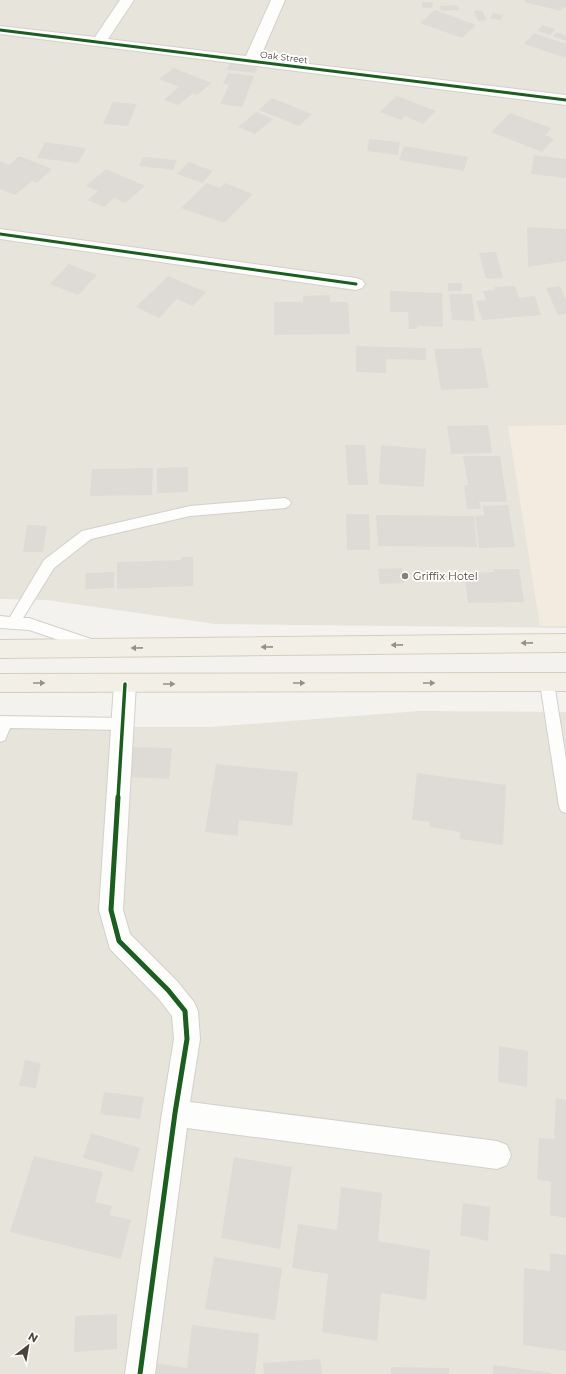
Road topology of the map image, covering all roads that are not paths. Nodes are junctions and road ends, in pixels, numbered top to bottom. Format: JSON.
{"nodes":[{"id":1,"x":127,"y":0,"type":"edge"},
{"id":2,"x":278,"y":0,"type":"edge"},
{"id":3,"x":0,"y":30,"type":"edge"},
{"id":4,"x":98,"y":43,"type":"junction"},
{"id":5,"x":251,"y":61,"type":"junction"},
{"id":6,"x":566,"y":100,"type":"edge"},
{"id":7,"x":0,"y":234,"type":"edge"},
{"id":8,"x":356,"y":284,"type":"dead end"},
{"id":9,"x":285,"y":503,"type":"dead end"},
{"id":10,"x":0,"y":622,"type":"edge"},
{"id":11,"x":14,"y":622,"type":"junction"},
{"id":12,"x":566,"y":643,"type":"edge"},
{"id":13,"x":101,"y":648,"type":"junction"},
{"id":14,"x":0,"y":649,"type":"edge"},
{"id":15,"x":0,"y":683,"type":"edge"},
{"id":16,"x":556,"y":683,"type":"edge"},
{"id":17,"x":124,"y":684,"type":"junction"},
{"id":18,"x":3,"y":722,"type":"edge"},
{"id":19,"x":123,"y":724,"type":"junction"},
{"id":20,"x":0,"y":736,"type":"edge"},
{"id":21,"x":566,"y":806,"type":"edge"},
{"id":22,"x":175,"y":1113,"type":"junction"},
{"id":23,"x":497,"y":1155,"type":"dead end"},
{"id":24,"x":140,"y":1374,"type":"edge"}],
"edges":[{"from":1,"to":4,"type":"street"},
{"from":2,"to":5,"type":"street"},
{"from":3,"to":4,"type":"street","name":"Oak Street"},
{"from":4,"to":5,"type":"street","name":"Oak Street"},
{"from":5,"to":6,"type":"street","name":"Oak Street"},
{"from":7,"to":8,"type":"street"},
{"from":9,"to":11,"type":"lane"},
{"from":10,"to":11,"type":"lane"},
{"from":11,"to":13,"type":"lane"},
{"from":12,"to":13,"type":"main road","one_way":true},
{"from":13,"to":14,"type":"main road"},
{"from":15,"to":17,"type":"main road","one_way":true},
{"from":17,"to":16,"type":"main road","one_way":true},
{"from":16,"to":21,"type":"lane"},
{"from":17,"to":19,"type":"street"},
{"from":18,"to":19,"type":"lane"},
{"from":18,"to":20,"type":"lane"},
{"from":19,"to":22,"type":"street"},
{"from":22,"to":23,"type":"street"},
{"from":22,"to":24,"type":"street"}]}
